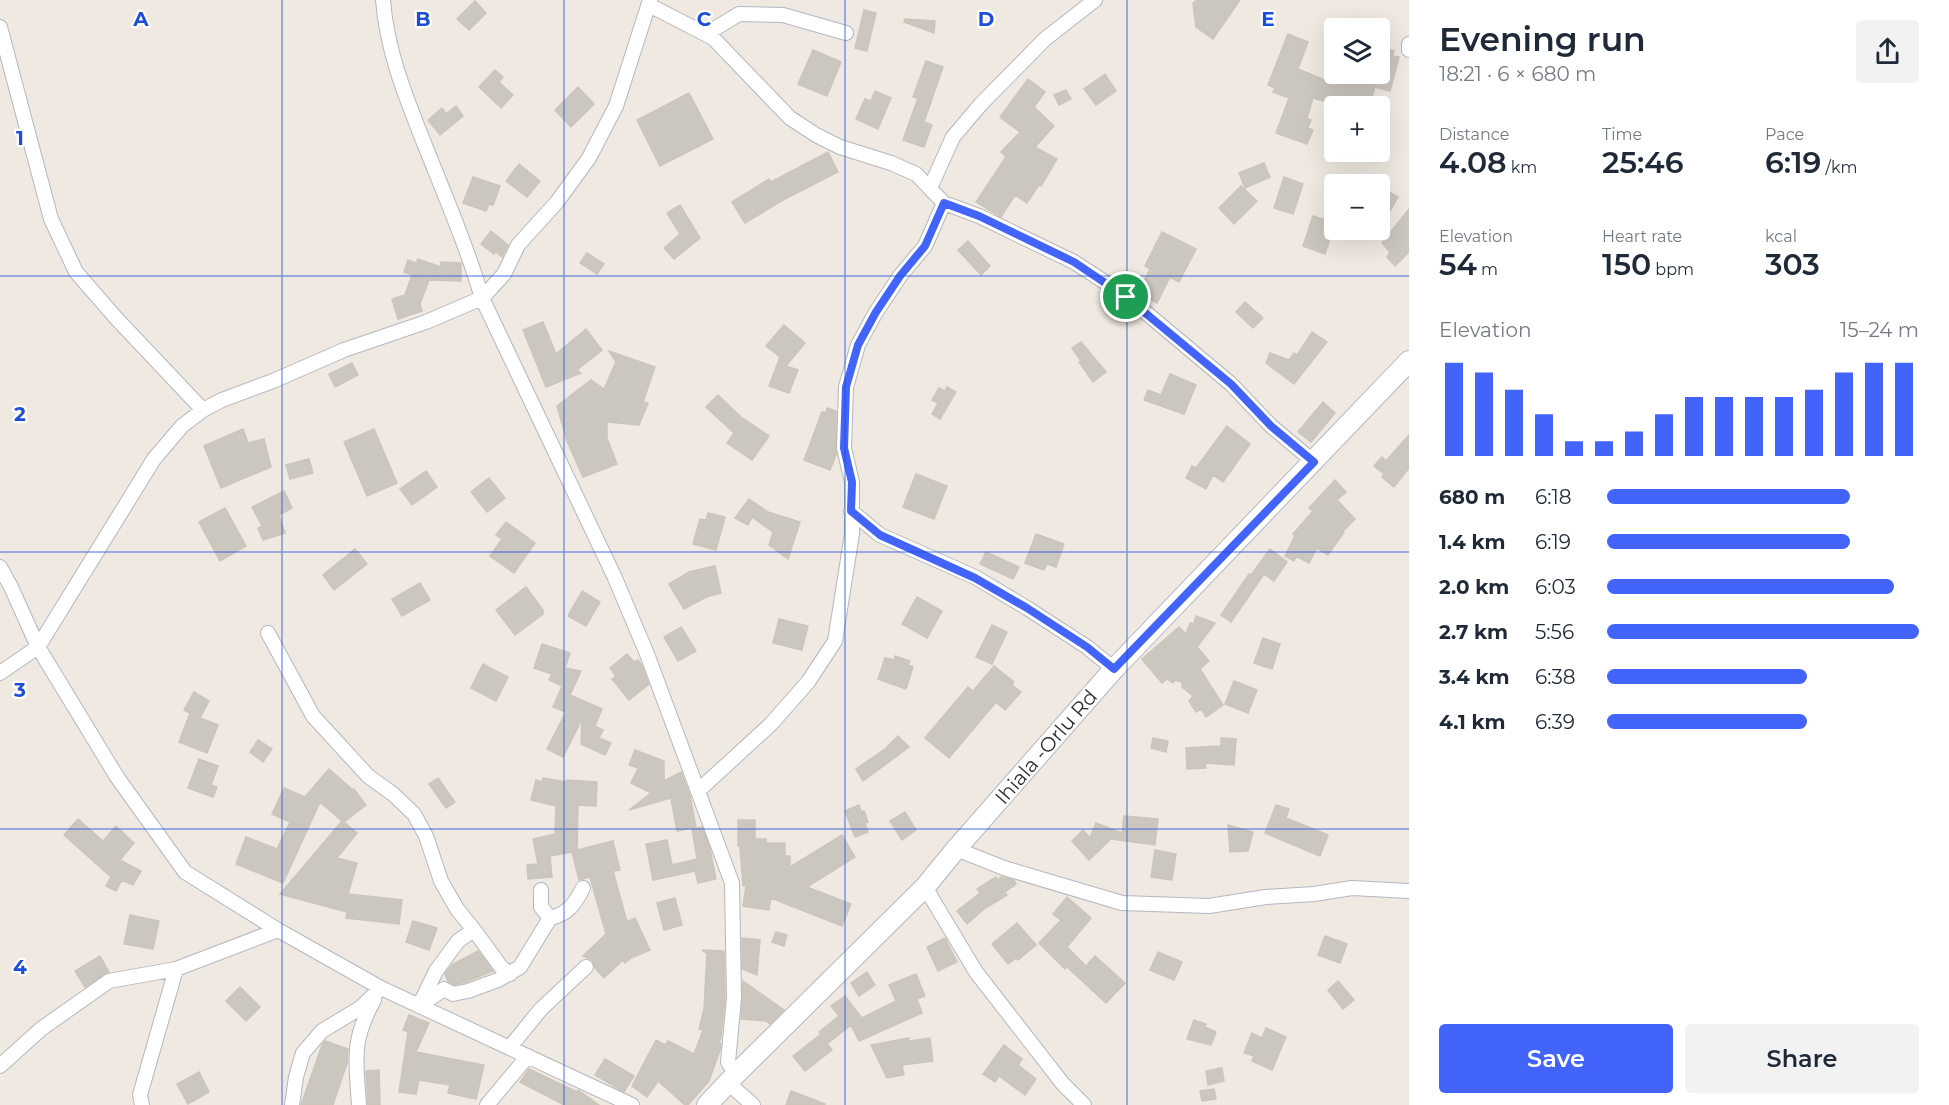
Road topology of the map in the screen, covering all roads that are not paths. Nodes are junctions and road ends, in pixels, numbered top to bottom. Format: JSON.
{"nodes":[{"id":1,"x":383,"y":0,"type":"edge"},
{"id":2,"x":1095,"y":0,"type":"edge"},
{"id":3,"x":650,"y":3,"type":"edge"},
{"id":4,"x":0,"y":27,"type":"edge"},
{"id":5,"x":846,"y":33,"type":"dead end"},
{"id":6,"x":706,"y":34,"type":"junction"},
{"id":7,"x":1409,"y":44,"type":"edge"},
{"id":8,"x":1409,"y":50,"type":"edge"},
{"id":9,"x":930,"y":188,"type":"junction"},
{"id":10,"x":944,"y":203,"type":"junction"},
{"id":11,"x":482,"y":298,"type":"junction"},
{"id":12,"x":1409,"y":362,"type":"edge"},
{"id":13,"x":203,"y":410,"type":"junction"},
{"id":14,"x":1314,"y":462,"type":"junction"},
{"id":15,"x":851,"y":511,"type":"junction"},
{"id":16,"x":0,"y":567,"type":"edge"},
{"id":17,"x":268,"y":633,"type":"dead end"},
{"id":18,"x":38,"y":647,"type":"junction"},
{"id":19,"x":1114,"y":669,"type":"junction"},
{"id":20,"x":0,"y":673,"type":"edge"},
{"id":21,"x":699,"y":790,"type":"junction"},
{"id":22,"x":956,"y":849,"type":"junction"},
{"id":23,"x":925,"y":887,"type":"junction"},
{"id":24,"x":583,"y":888,"type":"dead end"},
{"id":25,"x":541,"y":890,"type":"dead end"},
{"id":26,"x":1409,"y":891,"type":"edge"},
{"id":27,"x":550,"y":918,"type":"junction"},
{"id":28,"x":278,"y":930,"type":"junction"},
{"id":29,"x":474,"y":930,"type":"junction"},
{"id":30,"x":586,"y":967,"type":"dead end"},
{"id":31,"x":176,"y":969,"type":"junction"},
{"id":32,"x":510,"y":974,"type":"junction"},
{"id":33,"x":381,"y":988,"type":"junction"},
{"id":34,"x":419,"y":1006,"type":"junction"},
{"id":35,"x":510,"y":1047,"type":"junction"},
{"id":36,"x":528,"y":1056,"type":"junction"},
{"id":37,"x":0,"y":1066,"type":"edge"},
{"id":38,"x":732,"y":1078,"type":"junction"},
{"id":39,"x":142,"y":1105,"type":"edge"},
{"id":40,"x":292,"y":1105,"type":"edge"},
{"id":41,"x":359,"y":1105,"type":"edge"},
{"id":42,"x":487,"y":1105,"type":"edge"},
{"id":43,"x":632,"y":1105,"type":"edge"},
{"id":44,"x":707,"y":1105,"type":"edge"},
{"id":45,"x":753,"y":1105,"type":"edge"},
{"id":46,"x":1084,"y":1105,"type":"edge"}],
"edges":[{"from":1,"to":11,"type":"street"},
{"from":2,"to":9,"type":"street"},
{"from":3,"to":6,"type":"street"},
{"from":3,"to":11,"type":"street"},
{"from":4,"to":13,"type":"street"},
{"from":5,"to":6,"type":"street"},
{"from":6,"to":9,"type":"street"},
{"from":7,"to":8,"type":"street"},
{"from":9,"to":10,"type":"street"},
{"from":10,"to":14,"type":"street"},
{"from":10,"to":15,"type":"street"},
{"from":11,"to":13,"type":"street"},
{"from":11,"to":21,"type":"street"},
{"from":12,"to":14,"type":"main road","name":"Ihiala -Orlu Rd"},
{"from":13,"to":18,"type":"street"},
{"from":14,"to":19,"type":"main road","name":"Ihiala -Orlu Rd"},
{"from":15,"to":19,"type":"street"},
{"from":15,"to":21,"type":"street"},
{"from":16,"to":18,"type":"street"},
{"from":17,"to":29,"type":"street"},
{"from":18,"to":20,"type":"street"},
{"from":18,"to":28,"type":"street"},
{"from":19,"to":22,"type":"main road","name":"Ihiala -Orlu Rd"},
{"from":21,"to":38,"type":"street"},
{"from":22,"to":23,"type":"main road","name":"Ihiala -Orlu Rd"},
{"from":22,"to":26,"type":"street"},
{"from":23,"to":38,"type":"main road","name":"Ihiala -Orlu Rd"},
{"from":23,"to":46,"type":"street"},
{"from":24,"to":27,"type":"street"},
{"from":25,"to":27,"type":"street"},
{"from":27,"to":32,"type":"street"},
{"from":28,"to":31,"type":"street"},
{"from":28,"to":33,"type":"street"},
{"from":29,"to":32,"type":"street"},
{"from":29,"to":34,"type":"street"},
{"from":30,"to":35,"type":"street"},
{"from":31,"to":37,"type":"street"},
{"from":31,"to":39,"type":"street"},
{"from":32,"to":34,"type":"street"},
{"from":33,"to":34,"type":"street"},
{"from":33,"to":40,"type":"street"},
{"from":33,"to":41,"type":"street"},
{"from":34,"to":35,"type":"street"},
{"from":35,"to":36,"type":"street"},
{"from":36,"to":42,"type":"street"},
{"from":36,"to":43,"type":"street"},
{"from":38,"to":44,"type":"main road","name":"Ihiala -Orlu Rd"},
{"from":38,"to":45,"type":"street"}]}
